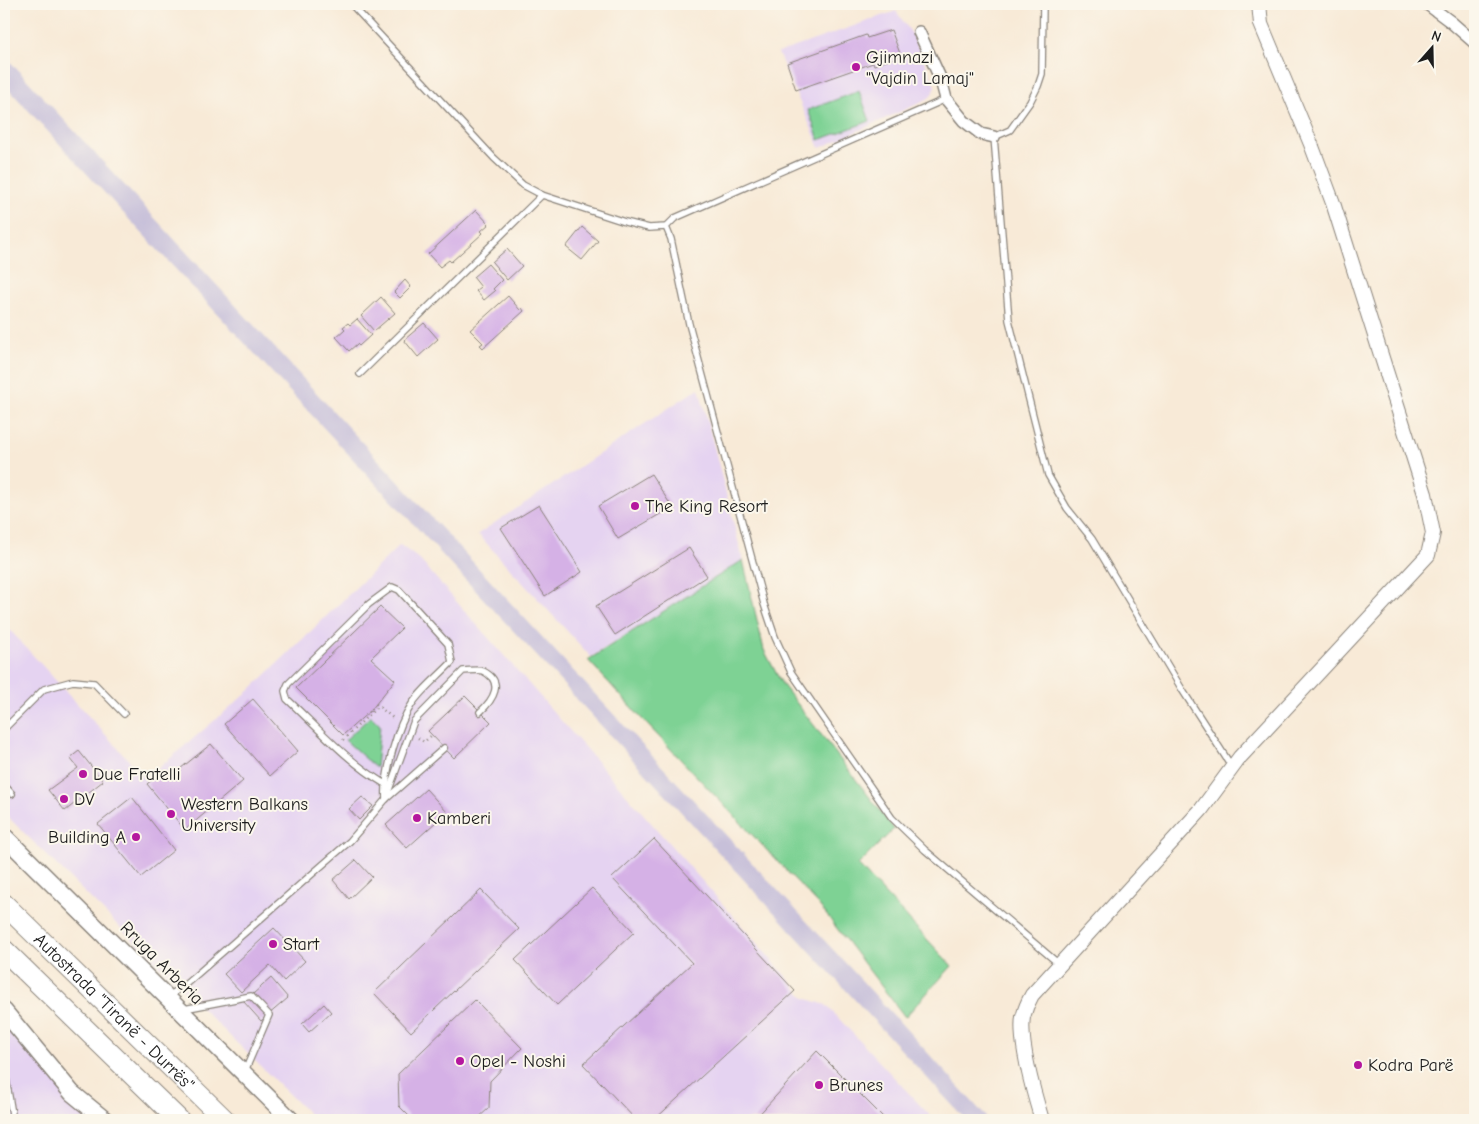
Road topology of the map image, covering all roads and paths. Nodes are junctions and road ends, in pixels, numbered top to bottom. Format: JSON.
{"nodes":[{"id":1,"x":351,"y":4,"type":"edge"},
{"id":2,"x":1043,"y":4,"type":"edge"},
{"id":3,"x":1259,"y":4,"type":"edge"},
{"id":4,"x":1427,"y":4,"type":"edge"},
{"id":5,"x":919,"y":32,"type":"dead end"},
{"id":6,"x":1475,"y":43,"type":"edge"},
{"id":7,"x":946,"y":99,"type":"junction"},
{"id":8,"x":994,"y":136,"type":"junction"},
{"id":9,"x":542,"y":195,"type":"junction"},
{"id":10,"x":666,"y":227,"type":"junction"},
{"id":11,"x":360,"y":374,"type":"dead end"},
{"id":12,"x":378,"y":706,"type":"dead end"},
{"id":13,"x":480,"y":712,"type":"dead end"},
{"id":14,"x":124,"y":714,"type":"dead end"},
{"id":15,"x":4,"y":729,"type":"edge"},
{"id":16,"x":337,"y":746,"type":"junction"},
{"id":17,"x":444,"y":748,"type":"dead end"},
{"id":18,"x":1232,"y":767,"type":"junction"},
{"id":19,"x":385,"y":784,"type":"junction"},
{"id":20,"x":4,"y":785,"type":"edge"},
{"id":21,"x":12,"y":794,"type":"dead end"},
{"id":22,"x":386,"y":799,"type":"junction"},
{"id":23,"x":4,"y":836,"type":"edge"},
{"id":24,"x":4,"y":904,"type":"edge"},
{"id":25,"x":4,"y":950,"type":"edge"},
{"id":26,"x":1060,"y":964,"type":"junction"},
{"id":27,"x":168,"y":997,"type":"junction"},
{"id":28,"x":181,"y":1010,"type":"junction"},
{"id":29,"x":4,"y":1011,"type":"edge"},
{"id":30,"x":4,"y":1067,"type":"edge"},
{"id":31,"x":244,"y":1073,"type":"junction"},
{"id":32,"x":13,"y":1120,"type":"edge"},
{"id":33,"x":105,"y":1120,"type":"edge"},
{"id":34,"x":179,"y":1120,"type":"edge"},
{"id":35,"x":225,"y":1120,"type":"edge"},
{"id":36,"x":292,"y":1120,"type":"edge"},
{"id":37,"x":1042,"y":1120,"type":"edge"}],
"edges":[{"from":1,"to":9,"type":"lane"},
{"from":2,"to":8,"type":"lane"},
{"from":3,"to":18,"type":"street"},
{"from":4,"to":6,"type":"street"},
{"from":5,"to":7,"type":"street"},
{"from":7,"to":8,"type":"street"},
{"from":7,"to":10,"type":"lane"},
{"from":8,"to":18,"type":"lane"},
{"from":9,"to":10,"type":"lane"},
{"from":9,"to":11,"type":"lane"},
{"from":10,"to":26,"type":"lane"},
{"from":12,"to":16,"type":"path"},
{"from":13,"to":22,"type":"lane"},
{"from":14,"to":15,"type":"lane"},
{"from":16,"to":19,"type":"lane"},
{"from":16,"to":19,"type":"lane"},
{"from":17,"to":22,"type":"lane"},
{"from":18,"to":26,"type":"street"},
{"from":19,"to":22,"type":"lane"},
{"from":20,"to":21,"type":"lane"},
{"from":22,"to":27,"type":"lane"},
{"from":23,"to":27,"type":"main road","name":"Rruga Arberia"},
{"from":24,"to":35,"type":"highway","name":"Autostrada \"Tiranë - Durrës\""},
{"from":25,"to":34,"type":"highway","name":"Autostrada \"Tiranë - Durrës\""},
{"from":26,"to":37,"type":"street"},
{"from":27,"to":28,"type":"main road","name":"Rruga Arberia"},
{"from":28,"to":31,"type":"main road","name":"Rruga Arberia"},
{"from":28,"to":31,"type":"lane"},
{"from":29,"to":33,"type":"main road"},
{"from":30,"to":32,"type":"lane"},
{"from":31,"to":36,"type":"main road","name":"Rruga Arberia"}]}
